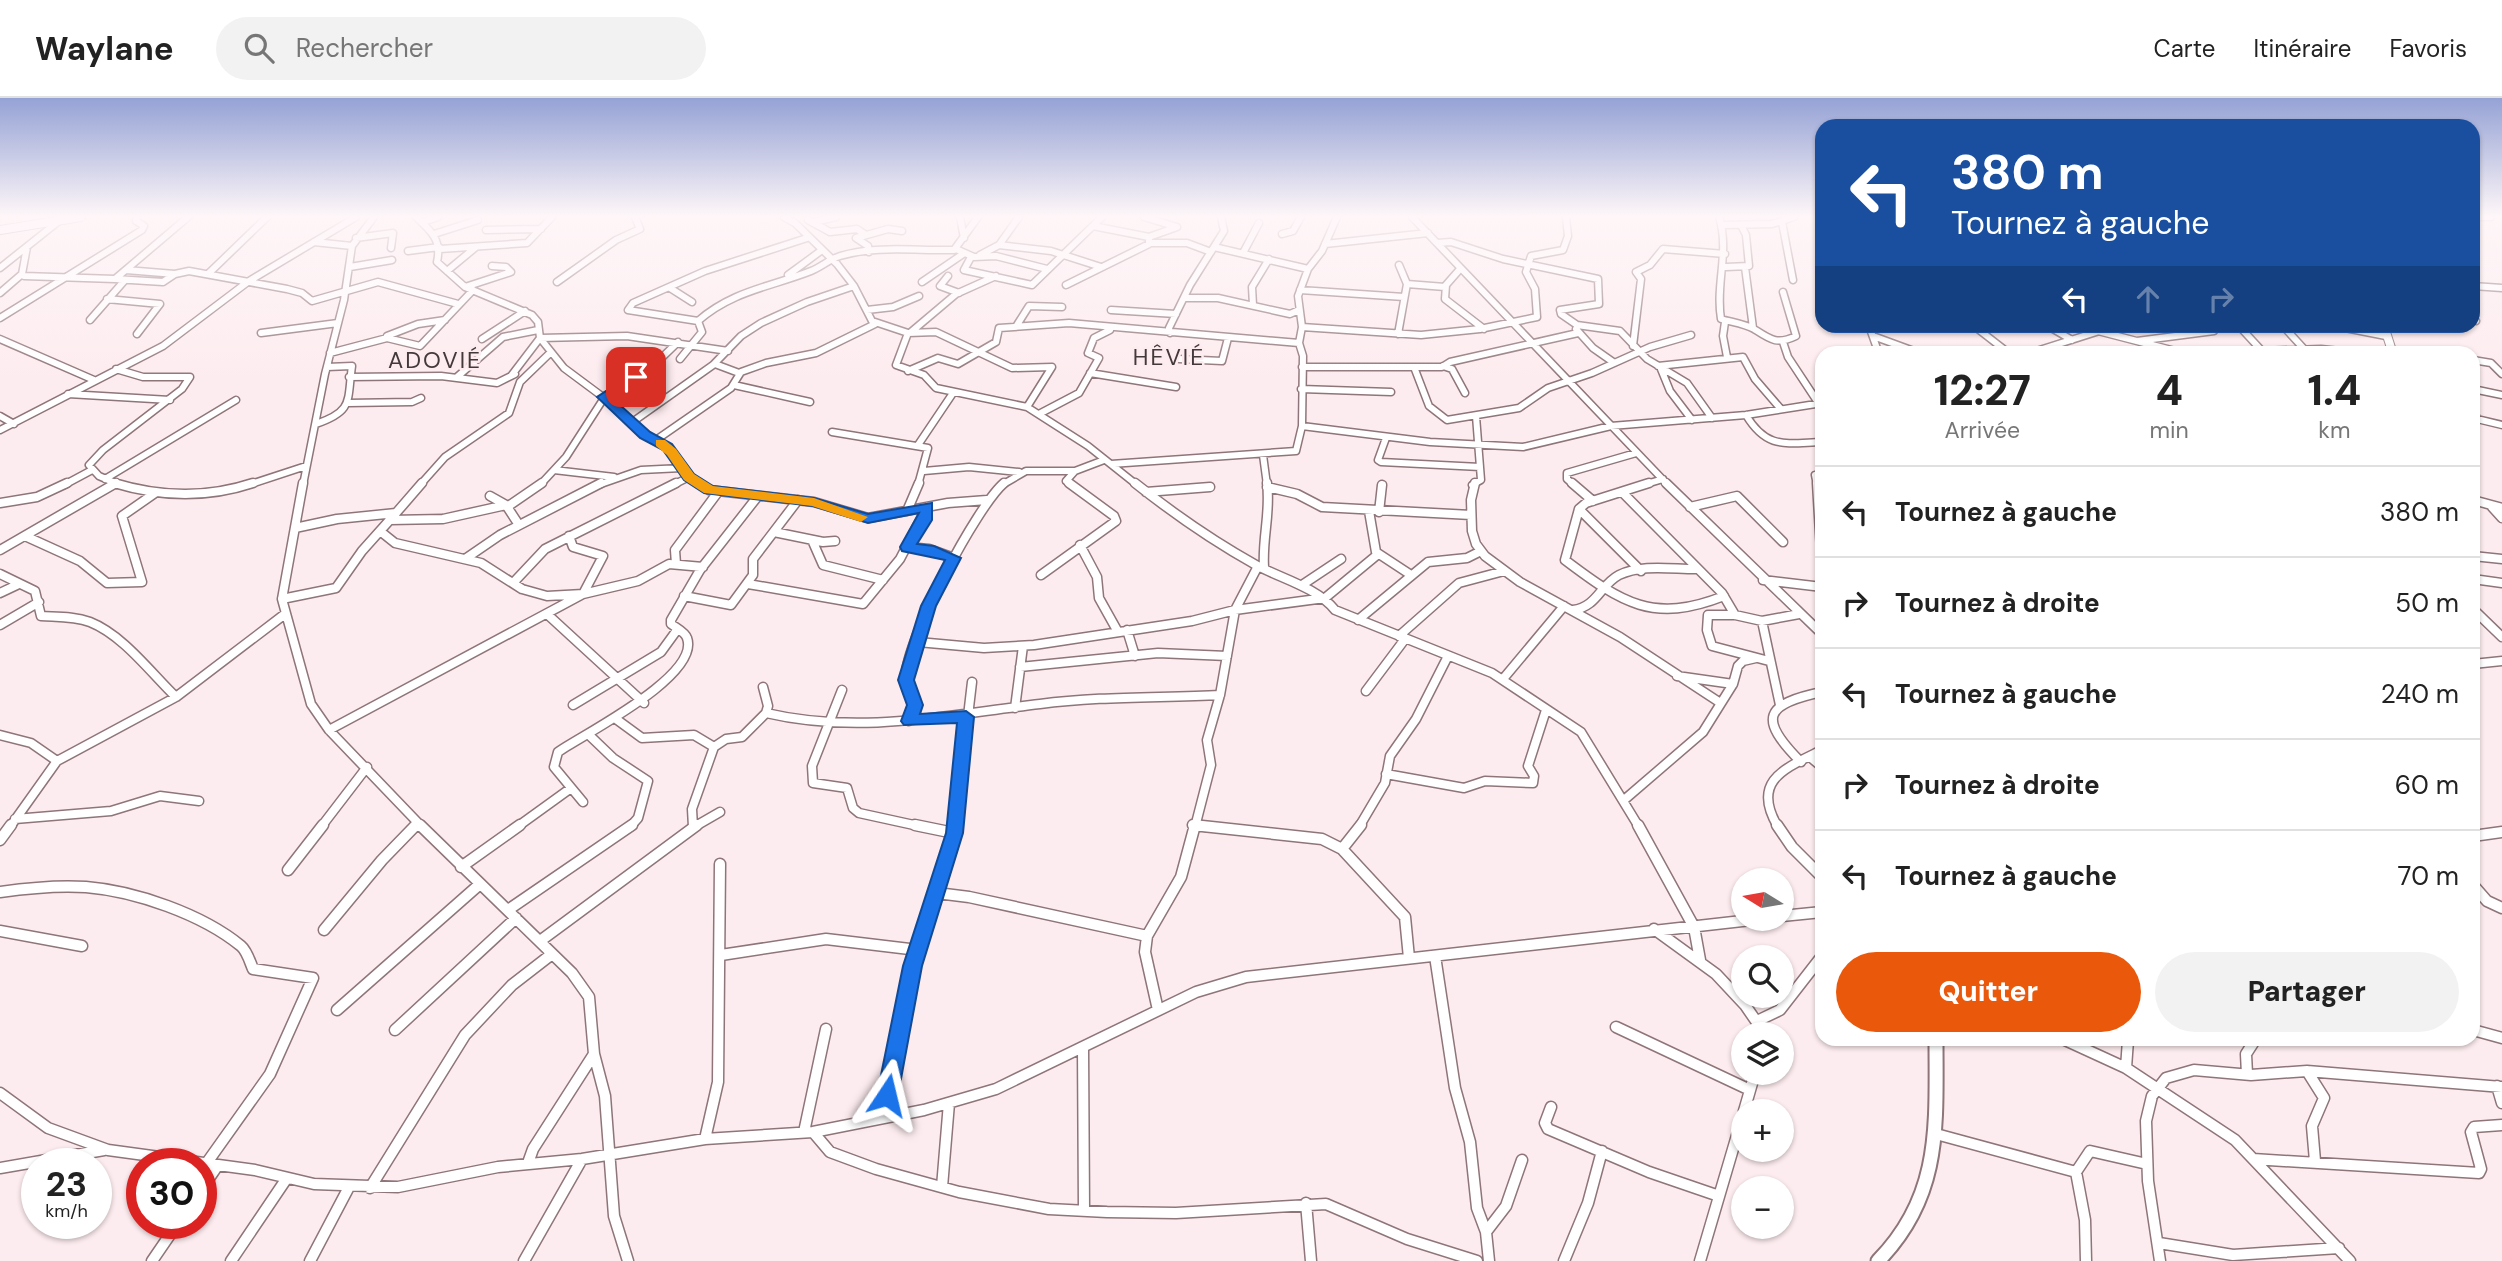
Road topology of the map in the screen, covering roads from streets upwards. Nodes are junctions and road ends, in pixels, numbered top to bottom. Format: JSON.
{"nodes":[{"id":1,"x":26,"y":271,"type":"edge"},
{"id":2,"x":76,"y":271,"type":"edge"},
{"id":3,"x":124,"y":271,"type":"edge"},
{"id":4,"x":142,"y":271,"type":"edge"},
{"id":5,"x":188,"y":271,"type":"edge"},
{"id":6,"x":191,"y":271,"type":"edge"},
{"id":7,"x":211,"y":271,"type":"edge"},
{"id":8,"x":265,"y":271,"type":"edge"},
{"id":9,"x":349,"y":271,"type":"edge"},
{"id":10,"x":447,"y":271,"type":"edge"},
{"id":11,"x":510,"y":271,"type":"edge"},
{"id":12,"x":572,"y":271,"type":"edge"},
{"id":13,"x":704,"y":271,"type":"edge"},
{"id":14,"x":794,"y":271,"type":"edge"},
{"id":15,"x":809,"y":271,"type":"edge"},
{"id":16,"x":841,"y":271,"type":"edge"},
{"id":17,"x":938,"y":271,"type":"edge"},
{"id":18,"x":974,"y":271,"type":"edge"},
{"id":19,"x":1046,"y":271,"type":"edge"},
{"id":20,"x":1093,"y":271,"type":"edge"},
{"id":21,"x":1200,"y":271,"type":"edge"},
{"id":22,"x":1262,"y":271,"type":"edge"},
{"id":23,"x":1307,"y":271,"type":"edge"},
{"id":24,"x":1402,"y":271,"type":"edge"},
{"id":25,"x":1458,"y":271,"type":"edge"},
{"id":26,"x":1462,"y":271,"type":"edge"},
{"id":27,"x":1526,"y":271,"type":"edge"},
{"id":28,"x":1564,"y":271,"type":"edge"},
{"id":29,"x":1637,"y":271,"type":"edge"},
{"id":30,"x":1725,"y":271,"type":"edge"},
{"id":31,"x":1746,"y":271,"type":"edge"},
{"id":32,"x":1791,"y":271,"type":"edge"},
{"id":33,"x":175,"y":274,"type":"junction"},
{"id":34,"x":208,"y":274,"type":"junction"},
{"id":35,"x":24,"y":276,"type":"junction"},
{"id":36,"x":68,"y":276,"type":"junction"},
{"id":37,"x":948,"y":276,"type":"dead end"},
{"id":38,"x":996,"y":276,"type":"junction"},
{"id":39,"x":787,"y":277,"type":"junction"},
{"id":40,"x":115,"y":279,"type":"junction"},
{"id":41,"x":125,"y":280,"type":"junction"},
{"id":42,"x":1793,"y":280,"type":"dead end"},
{"id":43,"x":249,"y":281,"type":"junction"},
{"id":44,"x":557,"y":282,"type":"dead end"},
{"id":45,"x":922,"y":282,"type":"dead end"},
{"id":46,"x":1407,"y":284,"type":"junction"},
{"id":47,"x":1066,"y":285,"type":"dead end"},
{"id":48,"x":854,"y":286,"type":"junction"},
{"id":49,"x":2480,"y":286,"type":"edge"},
{"id":50,"x":465,"y":287,"type":"junction"},
{"id":51,"x":1445,"y":287,"type":"junction"},
{"id":52,"x":670,"y":288,"type":"junction"},
{"id":53,"x":2502,"y":288,"type":"edge"},
{"id":54,"x":472,"y":290,"type":"junction"},
{"id":55,"x":1300,"y":290,"type":"junction"},
{"id":56,"x":1783,"y":292,"type":"dead end"},
{"id":57,"x":0,"y":293,"type":"edge"},
{"id":58,"x":959,"y":293,"type":"junction"},
{"id":59,"x":345,"y":294,"type":"junction"},
{"id":60,"x":919,"y":296,"type":"dead end"},
{"id":61,"x":1404,"y":297,"type":"junction"},
{"id":62,"x":1184,"y":298,"type":"junction"},
{"id":63,"x":107,"y":299,"type":"junction"},
{"id":64,"x":692,"y":302,"type":"dead end"},
{"id":65,"x":458,"y":304,"type":"junction"},
{"id":66,"x":1253,"y":305,"type":"junction"},
{"id":67,"x":1062,"y":307,"type":"dead end"},
{"id":68,"x":867,"y":310,"type":"junction"},
{"id":69,"x":1111,"y":310,"type":"dead end"},
{"id":70,"x":1299,"y":310,"type":"junction"},
{"id":71,"x":525,"y":311,"type":"junction"},
{"id":72,"x":1176,"y":314,"type":"junction"},
{"id":73,"x":0,"y":318,"type":"edge"},
{"id":74,"x":90,"y":320,"type":"dead end"},
{"id":75,"x":445,"y":320,"type":"junction"},
{"id":76,"x":698,"y":321,"type":"junction"},
{"id":77,"x":1725,"y":322,"type":"junction"},
{"id":78,"x":338,"y":323,"type":"junction"},
{"id":79,"x":1512,"y":323,"type":"junction"},
{"id":80,"x":875,"y":324,"type":"junction"},
{"id":81,"x":1017,"y":325,"type":"junction"},
{"id":82,"x":1577,"y":325,"type":"junction"},
{"id":83,"x":1302,"y":327,"type":"junction"},
{"id":84,"x":1113,"y":328,"type":"junction"},
{"id":85,"x":1753,"y":328,"type":"junction"},
{"id":86,"x":1484,"y":329,"type":"junction"},
{"id":87,"x":538,"y":330,"type":"junction"},
{"id":88,"x":909,"y":333,"type":"junction"},
{"id":89,"x":1170,"y":333,"type":"junction"},
{"id":90,"x":1578,"y":333,"type":"junction"},
{"id":91,"x":1872,"y":333,"type":"edge"},
{"id":92,"x":1983,"y":333,"type":"edge"},
{"id":93,"x":2060,"y":333,"type":"edge"},
{"id":94,"x":2092,"y":333,"type":"edge"},
{"id":95,"x":2105,"y":333,"type":"edge"},
{"id":96,"x":2198,"y":333,"type":"edge"},
{"id":97,"x":2245,"y":333,"type":"edge"},
{"id":98,"x":2289,"y":333,"type":"edge"},
{"id":99,"x":2371,"y":333,"type":"edge"},
{"id":100,"x":2386,"y":333,"type":"edge"},
{"id":101,"x":137,"y":334,"type":"dead end"},
{"id":102,"x":261,"y":334,"type":"dead end"},
{"id":103,"x":491,"y":334,"type":"junction"},
{"id":104,"x":511,"y":334,"type":"junction"},
{"id":105,"x":1398,"y":334,"type":"junction"},
{"id":106,"x":1691,"y":335,"type":"dead end"},
{"id":107,"x":1873,"y":336,"type":"junction"},
{"id":108,"x":2386,"y":336,"type":"junction"},
{"id":109,"x":0,"y":338,"type":"edge"},
{"id":110,"x":381,"y":338,"type":"junction"},
{"id":111,"x":540,"y":338,"type":"junction"},
{"id":112,"x":1228,"y":338,"type":"junction"},
{"id":113,"x":482,"y":339,"type":"dead end"},
{"id":114,"x":2072,"y":340,"type":"junction"},
{"id":115,"x":2134,"y":341,"type":"junction"},
{"id":116,"x":678,"y":342,"type":"junction"},
{"id":117,"x":1783,"y":342,"type":"junction"},
{"id":118,"x":1299,"y":343,"type":"junction"},
{"id":119,"x":1634,"y":344,"type":"junction"},
{"id":120,"x":692,"y":345,"type":"junction"},
{"id":121,"x":1534,"y":345,"type":"junction"},
{"id":122,"x":1876,"y":346,"type":"edge"},
{"id":123,"x":1900,"y":346,"type":"edge"},
{"id":124,"x":2000,"y":346,"type":"edge"},
{"id":125,"x":2052,"y":346,"type":"edge"},
{"id":126,"x":2151,"y":346,"type":"edge"},
{"id":127,"x":2257,"y":346,"type":"edge"},
{"id":128,"x":2301,"y":346,"type":"edge"},
{"id":129,"x":2390,"y":346,"type":"edge"},
{"id":130,"x":728,"y":351,"type":"junction"},
{"id":131,"x":980,"y":351,"type":"junction"},
{"id":132,"x":1640,"y":351,"type":"junction"},
{"id":133,"x":330,"y":353,"type":"junction"},
{"id":134,"x":550,"y":354,"type":"junction"},
{"id":135,"x":1631,"y":354,"type":"junction"},
{"id":136,"x":1727,"y":357,"type":"junction"},
{"id":137,"x":680,"y":359,"type":"dead end"},
{"id":138,"x":1179,"y":359,"type":"dead end"},
{"id":139,"x":2480,"y":361,"type":"edge"},
{"id":140,"x":1613,"y":362,"type":"junction"},
{"id":141,"x":715,"y":364,"type":"junction"},
{"id":142,"x":536,"y":366,"type":"junction"},
{"id":143,"x":1443,"y":366,"type":"junction"},
{"id":144,"x":327,"y":367,"type":"junction"},
{"id":145,"x":1301,"y":367,"type":"junction"},
{"id":146,"x":1414,"y":367,"type":"junction"},
{"id":147,"x":1660,"y":368,"type":"junction"},
{"id":148,"x":116,"y":369,"type":"junction"},
{"id":149,"x":908,"y":371,"type":"junction"},
{"id":150,"x":739,"y":373,"type":"junction"},
{"id":151,"x":1090,"y":373,"type":"junction"},
{"id":152,"x":2502,"y":374,"type":"edge"},
{"id":153,"x":511,"y":376,"type":"junction"},
{"id":154,"x":349,"y":377,"type":"junction"},
{"id":155,"x":457,"y":377,"type":"junction"},
{"id":156,"x":94,"y":380,"type":"junction"},
{"id":157,"x":1567,"y":381,"type":"junction"},
{"id":158,"x":734,"y":385,"type":"junction"},
{"id":159,"x":1177,"y":387,"type":"dead end"},
{"id":160,"x":1301,"y":389,"type":"junction"},
{"id":161,"x":2480,"y":390,"type":"edge"},
{"id":162,"x":1391,"y":392,"type":"dead end"},
{"id":163,"x":953,"y":393,"type":"junction"},
{"id":164,"x":1465,"y":393,"type":"dead end"},
{"id":165,"x":68,"y":394,"type":"junction"},
{"id":166,"x":2502,"y":395,"type":"edge"},
{"id":167,"x":1815,"y":396,"type":"edge"},
{"id":168,"x":421,"y":398,"type":"dead end"},
{"id":169,"x":604,"y":398,"type":"junction"},
{"id":170,"x":170,"y":400,"type":"junction"},
{"id":171,"x":236,"y":400,"type":"dead end"},
{"id":172,"x":810,"y":402,"type":"dead end"},
{"id":173,"x":348,"y":403,"type":"junction"},
{"id":174,"x":1815,"y":404,"type":"edge"},
{"id":175,"x":1027,"y":407,"type":"junction"},
{"id":176,"x":1780,"y":408,"type":"junction"},
{"id":177,"x":1039,"y":414,"type":"junction"},
{"id":178,"x":1746,"y":415,"type":"junction"},
{"id":179,"x":0,"y":416,"type":"edge"},
{"id":180,"x":1476,"y":416,"type":"junction"},
{"id":181,"x":1712,"y":418,"type":"junction"},
{"id":182,"x":1692,"y":419,"type":"junction"},
{"id":183,"x":2480,"y":419,"type":"edge"},
{"id":184,"x":631,"y":423,"type":"junction"},
{"id":185,"x":14,"y":424,"type":"junction"},
{"id":186,"x":316,"y":424,"type":"junction"},
{"id":187,"x":2502,"y":425,"type":"edge"},
{"id":188,"x":1302,"y":426,"type":"junction"},
{"id":189,"x":1611,"y":426,"type":"junction"},
{"id":190,"x":0,"y":429,"type":"edge"},
{"id":191,"x":831,"y":432,"type":"dead end"},
{"id":192,"x":1386,"y":438,"type":"junction"},
{"id":193,"x":656,"y":440,"type":"junction"},
{"id":194,"x":1815,"y":442,"type":"edge"},
{"id":195,"x":1479,"y":444,"type":"junction"},
{"id":196,"x":919,"y":445,"type":"junction"},
{"id":197,"x":1636,"y":453,"type":"junction"},
{"id":198,"x":1263,"y":455,"type":"junction"},
{"id":199,"x":1107,"y":462,"type":"junction"},
{"id":200,"x":306,"y":466,"type":"junction"},
{"id":201,"x":1480,"y":467,"type":"junction"},
{"id":202,"x":682,"y":468,"type":"junction"},
{"id":203,"x":92,"y":470,"type":"junction"},
{"id":204,"x":554,"y":470,"type":"junction"},
{"id":205,"x":924,"y":471,"type":"junction"},
{"id":206,"x":1075,"y":471,"type":"junction"},
{"id":207,"x":1019,"y":472,"type":"junction"},
{"id":208,"x":614,"y":477,"type":"junction"},
{"id":209,"x":689,"y":477,"type":"junction"},
{"id":210,"x":105,"y":478,"type":"junction"},
{"id":211,"x":1663,"y":480,"type":"junction"},
{"id":212,"x":117,"y":483,"type":"junction"},
{"id":213,"x":1382,"y":485,"type":"dead end"},
{"id":214,"x":1267,"y":486,"type":"junction"},
{"id":215,"x":1210,"y":487,"type":"dead end"},
{"id":216,"x":156,"y":492,"type":"junction"},
{"id":217,"x":718,"y":492,"type":"junction"},
{"id":218,"x":1146,"y":492,"type":"junction"},
{"id":219,"x":1622,"y":492,"type":"junction"},
{"id":220,"x":490,"y":496,"type":"dead end"},
{"id":221,"x":758,"y":496,"type":"junction"},
{"id":222,"x":798,"y":500,"type":"junction"},
{"id":223,"x":987,"y":500,"type":"junction"},
{"id":224,"x":1593,"y":500,"type":"junction"},
{"id":225,"x":0,"y":503,"type":"edge"},
{"id":226,"x":2480,"y":503,"type":"edge"},
{"id":227,"x":507,"y":506,"type":"junction"},
{"id":228,"x":927,"y":507,"type":"junction"},
{"id":229,"x":1690,"y":507,"type":"junction"},
{"id":230,"x":2492,"y":507,"type":"junction"},
{"id":231,"x":2502,"y":508,"type":"edge"},
{"id":232,"x":1578,"y":509,"type":"junction"},
{"id":233,"x":907,"y":510,"type":"junction"},
{"id":234,"x":1369,"y":511,"type":"junction"},
{"id":235,"x":1379,"y":512,"type":"junction"},
{"id":236,"x":396,"y":513,"type":"junction"},
{"id":237,"x":1471,"y":515,"type":"junction"},
{"id":238,"x":2502,"y":518,"type":"edge"},
{"id":239,"x":390,"y":520,"type":"junction"},
{"id":240,"x":519,"y":525,"type":"junction"},
{"id":241,"x":295,"y":528,"type":"junction"},
{"id":242,"x":380,"y":531,"type":"junction"},
{"id":243,"x":774,"y":531,"type":"junction"},
{"id":244,"x":24,"y":536,"type":"junction"},
{"id":245,"x":569,"y":536,"type":"junction"},
{"id":246,"x":812,"y":540,"type":"junction"},
{"id":247,"x":835,"y":541,"type":"dead end"},
{"id":248,"x":1783,"y":542,"type":"dead end"},
{"id":249,"x":1080,"y":545,"type":"junction"},
{"id":250,"x":907,"y":547,"type":"junction"},
{"id":251,"x":0,"y":550,"type":"edge"},
{"id":252,"x":1481,"y":551,"type":"junction"},
{"id":253,"x":1377,"y":555,"type":"junction"},
{"id":254,"x":2480,"y":557,"type":"edge"},
{"id":255,"x":954,"y":558,"type":"junction"},
{"id":256,"x":465,"y":559,"type":"junction"},
{"id":257,"x":1341,"y":559,"type":"dead end"},
{"id":258,"x":2502,"y":559,"type":"edge"},
{"id":259,"x":676,"y":564,"type":"junction"},
{"id":260,"x":1261,"y":566,"type":"junction"},
{"id":261,"x":703,"y":567,"type":"junction"},
{"id":262,"x":1695,"y":569,"type":"junction"},
{"id":263,"x":1504,"y":571,"type":"junction"},
{"id":264,"x":1641,"y":571,"type":"junction"},
{"id":265,"x":0,"y":574,"type":"edge"},
{"id":266,"x":1041,"y":575,"type":"dead end"},
{"id":267,"x":1411,"y":575,"type":"junction"},
{"id":268,"x":883,"y":580,"type":"junction"},
{"id":269,"x":1763,"y":580,"type":"junction"},
{"id":270,"x":2480,"y":580,"type":"edge"},
{"id":271,"x":513,"y":583,"type":"junction"},
{"id":272,"x":748,"y":583,"type":"junction"},
{"id":273,"x":2502,"y":583,"type":"edge"},
{"id":274,"x":19,"y":584,"type":"junction"},
{"id":275,"x":1302,"y":585,"type":"junction"},
{"id":276,"x":1815,"y":586,"type":"edge"},
{"id":277,"x":1607,"y":589,"type":"junction"},
{"id":278,"x":0,"y":593,"type":"edge"},
{"id":279,"x":583,"y":594,"type":"junction"},
{"id":280,"x":684,"y":596,"type":"junction"},
{"id":281,"x":1724,"y":596,"type":"junction"},
{"id":282,"x":1325,"y":598,"type":"junction"},
{"id":283,"x":282,"y":599,"type":"junction"},
{"id":284,"x":39,"y":602,"type":"junction"},
{"id":285,"x":1564,"y":606,"type":"junction"},
{"id":286,"x":1235,"y":610,"type":"junction"},
{"id":287,"x":1573,"y":610,"type":"junction"},
{"id":288,"x":285,"y":614,"type":"junction"},
{"id":289,"x":547,"y":614,"type":"junction"},
{"id":290,"x":1799,"y":614,"type":"junction"},
{"id":291,"x":1735,"y":615,"type":"junction"},
{"id":292,"x":2480,"y":616,"type":"edge"},
{"id":293,"x":1359,"y":620,"type":"junction"},
{"id":294,"x":1808,"y":620,"type":"junction"},
{"id":295,"x":1815,"y":620,"type":"edge"},
{"id":296,"x":1762,"y":621,"type":"junction"},
{"id":297,"x":0,"y":625,"type":"edge"},
{"id":298,"x":1815,"y":627,"type":"edge"},
{"id":299,"x":677,"y":630,"type":"junction"},
{"id":300,"x":1122,"y":631,"type":"junction"},
{"id":301,"x":1402,"y":637,"type":"junction"},
{"id":302,"x":2502,"y":637,"type":"edge"},
{"id":303,"x":918,"y":642,"type":"junction"},
{"id":304,"x":1023,"y":646,"type":"junction"},
{"id":305,"x":1135,"y":656,"type":"junction"},
{"id":306,"x":1227,"y":656,"type":"junction"},
{"id":307,"x":1448,"y":656,"type":"junction"},
{"id":308,"x":1756,"y":658,"type":"junction"},
{"id":309,"x":1769,"y":661,"type":"junction"},
{"id":310,"x":2502,"y":661,"type":"edge"},
{"id":311,"x":2480,"y":663,"type":"edge"},
{"id":312,"x":1020,"y":667,"type":"junction"},
{"id":313,"x":1676,"y":676,"type":"junction"},
{"id":314,"x":618,"y":678,"type":"junction"},
{"id":315,"x":1503,"y":679,"type":"junction"},
{"id":316,"x":972,"y":682,"type":"dead end"},
{"id":317,"x":1733,"y":684,"type":"junction"},
{"id":318,"x":763,"y":687,"type":"dead end"},
{"id":319,"x":842,"y":690,"type":"dead end"},
{"id":320,"x":1366,"y":691,"type":"dead end"},
{"id":321,"x":1815,"y":694,"type":"edge"},
{"id":322,"x":1220,"y":695,"type":"junction"},
{"id":323,"x":176,"y":697,"type":"junction"},
{"id":324,"x":1719,"y":702,"type":"junction"},
{"id":325,"x":644,"y":703,"type":"junction"},
{"id":326,"x":573,"y":705,"type":"dead end"},
{"id":327,"x":1780,"y":705,"type":"junction"},
{"id":328,"x":1015,"y":708,"type":"junction"},
{"id":329,"x":1546,"y":710,"type":"junction"},
{"id":330,"x":766,"y":713,"type":"junction"},
{"id":331,"x":966,"y":717,"type":"junction"},
{"id":332,"x":616,"y":719,"type":"junction"},
{"id":333,"x":909,"y":721,"type":"junction"},
{"id":334,"x":829,"y":723,"type":"junction"},
{"id":335,"x":329,"y":730,"type":"junction"},
{"id":336,"x":588,"y":734,"type":"junction"},
{"id":337,"x":0,"y":735,"type":"edge"},
{"id":338,"x":714,"y":747,"type":"junction"},
{"id":339,"x":1815,"y":754,"type":"edge"},
{"id":340,"x":1806,"y":759,"type":"junction"},
{"id":341,"x":57,"y":761,"type":"junction"},
{"id":342,"x":1815,"y":764,"type":"edge"},
{"id":343,"x":367,"y":767,"type":"junction"},
{"id":344,"x":1386,"y":774,"type":"junction"},
{"id":345,"x":571,"y":788,"type":"junction"},
{"id":346,"x":1625,"y":800,"type":"junction"},
{"id":347,"x":199,"y":801,"type":"dead end"},
{"id":348,"x":583,"y":802,"type":"dead end"},
{"id":349,"x":719,"y":812,"type":"dead end"},
{"id":350,"x":15,"y":818,"type":"junction"},
{"id":351,"x":418,"y":823,"type":"junction"},
{"id":352,"x":1193,"y":825,"type":"junction"},
{"id":353,"x":693,"y":827,"type":"junction"},
{"id":354,"x":2502,"y":832,"type":"edge"},
{"id":355,"x":954,"y":833,"type":"junction"},
{"id":356,"x":2480,"y":835,"type":"edge"},
{"id":357,"x":0,"y":840,"type":"edge"},
{"id":358,"x":1342,"y":849,"type":"junction"},
{"id":359,"x":720,"y":864,"type":"dead end"},
{"id":360,"x":461,"y":867,"type":"junction"},
{"id":361,"x":288,"y":870,"type":"dead end"},
{"id":362,"x":1815,"y":871,"type":"edge"},
{"id":363,"x":480,"y":884,"type":"junction"},
{"id":364,"x":0,"y":892,"type":"edge"},
{"id":365,"x":937,"y":893,"type":"junction"},
{"id":366,"x":2480,"y":893,"type":"edge"},
{"id":367,"x":2502,"y":908,"type":"edge"},
{"id":368,"x":508,"y":910,"type":"junction"},
{"id":369,"x":1815,"y":913,"type":"edge"},
{"id":370,"x":1794,"y":915,"type":"edge"},
{"id":371,"x":516,"y":918,"type":"junction"},
{"id":372,"x":1731,"y":923,"type":"edge"},
{"id":373,"x":1694,"y":927,"type":"junction"},
{"id":374,"x":1654,"y":929,"type":"junction"},
{"id":375,"x":324,"y":930,"type":"dead end"},
{"id":376,"x":0,"y":931,"type":"edge"},
{"id":377,"x":1147,"y":936,"type":"junction"},
{"id":378,"x":540,"y":942,"type":"junction"},
{"id":379,"x":82,"y":946,"type":"dead end"},
{"id":380,"x":918,"y":950,"type":"junction"},
{"id":381,"x":552,"y":954,"type":"junction"},
{"id":382,"x":721,"y":956,"type":"junction"},
{"id":383,"x":1435,"y":956,"type":"junction"},
{"id":384,"x":1409,"y":958,"type":"junction"},
{"id":385,"x":1700,"y":960,"type":"junction"},
{"id":386,"x":1815,"y":965,"type":"edge"},
{"id":387,"x":337,"y":1010,"type":"dead end"},
{"id":388,"x":1158,"y":1010,"type":"junction"},
{"id":389,"x":1757,"y":1021,"type":"joint"},
{"id":390,"x":1616,"y":1027,"type":"dead end"},
{"id":391,"x":825,"y":1029,"type":"dead end"},
{"id":392,"x":395,"y":1030,"type":"dead end"},
{"id":393,"x":2480,"y":1032,"type":"edge"},
{"id":394,"x":2502,"y":1038,"type":"edge"},
{"id":395,"x":1936,"y":1046,"type":"edge"},
{"id":396,"x":2079,"y":1046,"type":"edge"},
{"id":397,"x":2128,"y":1046,"type":"edge"},
{"id":398,"x":2251,"y":1046,"type":"edge"},
{"id":399,"x":1083,"y":1048,"type":"junction"},
{"id":400,"x":594,"y":1054,"type":"junction"},
{"id":401,"x":2126,"y":1068,"type":"junction"},
{"id":402,"x":2307,"y":1071,"type":"junction"},
{"id":403,"x":2247,"y":1074,"type":"junction"},
{"id":404,"x":1751,"y":1085,"type":"edge"},
{"id":405,"x":2156,"y":1086,"type":"junction"},
{"id":406,"x":2500,"y":1086,"type":"edge"},
{"id":407,"x":1750,"y":1090,"type":"junction"},
{"id":408,"x":0,"y":1093,"type":"edge"},
{"id":409,"x":1748,"y":1099,"type":"edge"},
{"id":410,"x":949,"y":1103,"type":"junction"},
{"id":411,"x":2502,"y":1103,"type":"edge"},
{"id":412,"x":1551,"y":1107,"type":"dead end"},
{"id":413,"x":884,"y":1117,"type":"junction"},
{"id":414,"x":2502,"y":1125,"type":"edge"},
{"id":415,"x":808,"y":1132,"type":"junction"},
{"id":416,"x":1936,"y":1134,"type":"junction"},
{"id":417,"x":705,"y":1139,"type":"junction"},
{"id":418,"x":103,"y":1148,"type":"edge"},
{"id":419,"x":217,"y":1149,"type":"edge"},
{"id":420,"x":1602,"y":1151,"type":"junction"},
{"id":421,"x":612,"y":1154,"type":"junction"},
{"id":422,"x":1731,"y":1156,"type":"edge"},
{"id":423,"x":582,"y":1159,"type":"junction"},
{"id":424,"x":2253,"y":1159,"type":"junction"},
{"id":425,"x":1522,"y":1160,"type":"dead end"},
{"id":426,"x":2315,"y":1161,"type":"junction"},
{"id":427,"x":528,"y":1163,"type":"junction"},
{"id":428,"x":21,"y":1164,"type":"edge"},
{"id":429,"x":2147,"y":1164,"type":"junction"},
{"id":430,"x":218,"y":1165,"type":"edge"},
{"id":431,"x":0,"y":1168,"type":"edge"},
{"id":432,"x":2076,"y":1172,"type":"junction"},
{"id":433,"x":286,"y":1178,"type":"junction"},
{"id":434,"x":349,"y":1187,"type":"junction"},
{"id":435,"x":942,"y":1187,"type":"junction"},
{"id":436,"x":370,"y":1188,"type":"junction"},
{"id":437,"x":1719,"y":1196,"type":"junction"},
{"id":438,"x":1307,"y":1203,"type":"junction"},
{"id":439,"x":1084,"y":1210,"type":"junction"},
{"id":440,"x":1486,"y":1232,"type":"junction"},
{"id":441,"x":167,"y":1239,"type":"edge"},
{"id":442,"x":2159,"y":1243,"type":"junction"},
{"id":443,"x":2339,"y":1248,"type":"junction"},
{"id":444,"x":152,"y":1261,"type":"edge"},
{"id":445,"x":231,"y":1261,"type":"edge"},
{"id":446,"x":310,"y":1261,"type":"edge"},
{"id":447,"x":524,"y":1261,"type":"edge"},
{"id":448,"x":628,"y":1261,"type":"edge"},
{"id":449,"x":1311,"y":1261,"type":"edge"},
{"id":450,"x":1477,"y":1261,"type":"edge"},
{"id":451,"x":1489,"y":1261,"type":"edge"},
{"id":452,"x":1564,"y":1261,"type":"edge"},
{"id":453,"x":1700,"y":1261,"type":"edge"},
{"id":454,"x":1878,"y":1261,"type":"edge"},
{"id":455,"x":2086,"y":1261,"type":"edge"},
{"id":456,"x":2160,"y":1261,"type":"edge"},
{"id":457,"x":2350,"y":1261,"type":"edge"}],
"edges":[{"from":1,"to":35,"type":"street"},
{"from":2,"to":36,"type":"street"},
{"from":3,"to":40,"type":"street"},
{"from":4,"to":33,"type":"street"},
{"from":5,"to":33,"type":"street"},
{"from":6,"to":34,"type":"street"},
{"from":7,"to":34,"type":"street"},
{"from":8,"to":43,"type":"street"},
{"from":9,"to":59,"type":"street"},
{"from":10,"to":50,"type":"street"},
{"from":11,"to":50,"type":"street"},
{"from":12,"to":44,"type":"street"},
{"from":13,"to":52,"type":"street"},
{"from":14,"to":39,"type":"street"},
{"from":15,"to":39,"type":"street"},
{"from":16,"to":48,"type":"street"},
{"from":17,"to":45,"type":"street"},
{"from":18,"to":38,"type":"street"},
{"from":19,"to":38,"type":"street"},
{"from":20,"to":47,"type":"street"},
{"from":21,"to":62,"type":"street"},
{"from":22,"to":66,"type":"street"},
{"from":23,"to":55,"type":"street"},
{"from":24,"to":46,"type":"street"},
{"from":25,"to":51,"type":"street"},
{"from":26,"to":79,"type":"street"},
{"from":27,"to":79,"type":"street"},
{"from":28,"to":82,"type":"street"},
{"from":29,"to":119,"type":"street"},
{"from":30,"to":77,"type":"street"},
{"from":31,"to":85,"type":"street"},
{"from":32,"to":42,"type":"street"},
{"from":33,"to":41,"type":"street"},
{"from":34,"to":43,"type":"street"},
{"from":35,"to":36,"type":"street"},
{"from":35,"to":57,"type":"street"},
{"from":36,"to":40,"type":"street"},
{"from":36,"to":73,"type":"street"},
{"from":37,"to":58,"type":"street"},
{"from":38,"to":58,"type":"street"},
{"from":39,"to":76,"type":"street"},
{"from":40,"to":41,"type":"street"},
{"from":41,"to":63,"type":"street"},
{"from":43,"to":59,"type":"street"},
{"from":43,"to":148,"type":"street"},
{"from":46,"to":51,"type":"street"},
{"from":46,"to":61,"type":"street"},
{"from":48,"to":68,"type":"street"},
{"from":48,"to":130,"type":"street"},
{"from":49,"to":53,"type":"street"},
{"from":50,"to":54,"type":"street"},
{"from":51,"to":86,"type":"street"},
{"from":52,"to":64,"type":"street"},
{"from":52,"to":76,"type":"street"},
{"from":54,"to":65,"type":"street"},
{"from":54,"to":71,"type":"street"},
{"from":55,"to":61,"type":"street"},
{"from":55,"to":70,"type":"street"},
{"from":56,"to":117,"type":"street"},
{"from":58,"to":88,"type":"street"},
{"from":59,"to":65,"type":"street"},
{"from":59,"to":78,"type":"street"},
{"from":60,"to":68,"type":"street"},
{"from":61,"to":105,"type":"street"},
{"from":62,"to":66,"type":"street"},
{"from":62,"to":72,"type":"street"},
{"from":63,"to":74,"type":"street"},
{"from":63,"to":101,"type":"street"},
{"from":65,"to":75,"type":"street"},
{"from":66,"to":70,"type":"street"},
{"from":67,"to":81,"type":"street"},
{"from":68,"to":80,"type":"street"},
{"from":69,"to":72,"type":"street"},
{"from":70,"to":83,"type":"street"},
{"from":71,"to":87,"type":"street"},
{"from":71,"to":103,"type":"street"},
{"from":72,"to":89,"type":"street"},
{"from":75,"to":110,"type":"street"},
{"from":75,"to":110,"type":"street"},
{"from":76,"to":120,"type":"street"},
{"from":77,"to":85,"type":"street"},
{"from":77,"to":136,"type":"street"},
{"from":78,"to":102,"type":"street"},
{"from":78,"to":133,"type":"street"},
{"from":79,"to":86,"type":"street"},
{"from":79,"to":121,"type":"street"},
{"from":80,"to":88,"type":"street"},
{"from":80,"to":150,"type":"street"},
{"from":81,"to":84,"type":"street"},
{"from":81,"to":131,"type":"street"},
{"from":82,"to":90,"type":"street"},
{"from":82,"to":119,"type":"street"},
{"from":83,"to":105,"type":"street"},
{"from":83,"to":118,"type":"street"},
{"from":84,"to":89,"type":"street"},
{"from":84,"to":151,"type":"street"},
{"from":85,"to":117,"type":"street"},
{"from":86,"to":105,"type":"street"},
{"from":87,"to":104,"type":"street"},
{"from":87,"to":111,"type":"street"},
{"from":88,"to":131,"type":"street"},
{"from":88,"to":149,"type":"street"},
{"from":89,"to":112,"type":"street"},
{"from":90,"to":121,"type":"street"},
{"from":90,"to":140,"type":"street"},
{"from":91,"to":107,"type":"street"},
{"from":92,"to":124,"type":"street"},
{"from":93,"to":114,"type":"street"},
{"from":94,"to":114,"type":"street"},
{"from":95,"to":115,"type":"street"},
{"from":96,"to":115,"type":"street"},
{"from":97,"to":127,"type":"street"},
{"from":98,"to":128,"type":"street"},
{"from":99,"to":108,"type":"street"},
{"from":100,"to":108,"type":"street"},
{"from":103,"to":104,"type":"street"},
{"from":103,"to":113,"type":"street"},
{"from":104,"to":155,"type":"street"},
{"from":106,"to":132,"type":"street"},
{"from":107,"to":122,"type":"street"},
{"from":107,"to":123,"type":"street"},
{"from":108,"to":129,"type":"street"},
{"from":109,"to":156,"type":"street"},
{"from":110,"to":133,"type":"street"},
{"from":111,"to":116,"type":"street"},
{"from":111,"to":134,"type":"street"},
{"from":111,"to":153,"type":"street"},
{"from":112,"to":118,"type":"street"},
{"from":112,"to":138,"type":"street"},
{"from":114,"to":125,"type":"street"},
{"from":115,"to":126,"type":"street"},
{"from":116,"to":120,"type":"street"},
{"from":116,"to":169,"type":"street"},
{"from":117,"to":167,"type":"street"},
{"from":118,"to":145,"type":"street"},
{"from":119,"to":132,"type":"street"},
{"from":119,"to":135,"type":"street"},
{"from":120,"to":130,"type":"street"},
{"from":120,"to":137,"type":"street"},
{"from":121,"to":143,"type":"street"},
{"from":121,"to":157,"type":"street"},
{"from":130,"to":141,"type":"street"},
{"from":131,"to":149,"type":"street"},
{"from":131,"to":175,"type":"street"},
{"from":132,"to":135,"type":"street"},
{"from":132,"to":147,"type":"street"},
{"from":133,"to":144,"type":"street"},
{"from":134,"to":142,"type":"street"},
{"from":134,"to":169,"type":"street"},
{"from":135,"to":140,"type":"street"},
{"from":136,"to":147,"type":"street"},
{"from":136,"to":176,"type":"street"},
{"from":139,"to":152,"type":"street"},
{"from":140,"to":157,"type":"street"},
{"from":141,"to":150,"type":"street"},
{"from":141,"to":184,"type":"street"},
{"from":142,"to":153,"type":"street"},
{"from":142,"to":236,"type":"street"},
{"from":143,"to":146,"type":"street"},
{"from":143,"to":164,"type":"street"},
{"from":144,"to":154,"type":"street"},
{"from":144,"to":186,"type":"street"},
{"from":145,"to":146,"type":"street"},
{"from":145,"to":160,"type":"street"},
{"from":146,"to":180,"type":"street"},
{"from":147,"to":181,"type":"street"},
{"from":147,"to":182,"type":"street"},
{"from":148,"to":156,"type":"street"},
{"from":148,"to":170,"type":"street"},
{"from":149,"to":163,"type":"street"},
{"from":150,"to":158,"type":"street"},
{"from":151,"to":159,"type":"street"},
{"from":151,"to":177,"type":"street"},
{"from":153,"to":155,"type":"street"},
{"from":154,"to":155,"type":"street"},
{"from":154,"to":173,"type":"street"},
{"from":156,"to":165,"type":"street"},
{"from":157,"to":180,"type":"street"},
{"from":157,"to":189,"type":"street"},
{"from":158,"to":172,"type":"street"},
{"from":158,"to":193,"type":"street"},
{"from":160,"to":162,"type":"street"},
{"from":160,"to":188,"type":"street"},
{"from":161,"to":166,"type":"street"},
{"from":163,"to":175,"type":"street"},
{"from":163,"to":196,"type":"street"},
{"from":165,"to":170,"type":"street"},
{"from":165,"to":185,"type":"street"},
{"from":168,"to":173,"type":"street"},
{"from":169,"to":184,"type":"street"},
{"from":169,"to":204,"type":"street"},
{"from":170,"to":203,"type":"street"},
{"from":171,"to":210,"type":"street"},
{"from":173,"to":186,"type":"street"},
{"from":174,"to":176,"type":"street"},
{"from":175,"to":177,"type":"street"},
{"from":176,"to":178,"type":"street"},
{"from":177,"to":199,"type":"street"},
{"from":178,"to":181,"type":"street"},
{"from":178,"to":194,"type":"street"},
{"from":179,"to":185,"type":"street"},
{"from":180,"to":195,"type":"street"},
{"from":181,"to":182,"type":"street"},
{"from":182,"to":189,"type":"street"},
{"from":183,"to":187,"type":"street"},
{"from":184,"to":193,"type":"street"},
{"from":185,"to":190,"type":"street"},
{"from":186,"to":200,"type":"street"},
{"from":188,"to":192,"type":"street"},
{"from":188,"to":198,"type":"street"},
{"from":189,"to":195,"type":"street"},
{"from":189,"to":197,"type":"street"},
{"from":191,"to":196,"type":"street"},
{"from":192,"to":195,"type":"street"},
{"from":192,"to":201,"type":"street"},
{"from":193,"to":202,"type":"street"},
{"from":195,"to":201,"type":"street"},
{"from":196,"to":205,"type":"street"},
{"from":197,"to":211,"type":"street"},
{"from":197,"to":224,"type":"street"},
{"from":198,"to":199,"type":"street"},
{"from":198,"to":214,"type":"street"},
{"from":199,"to":206,"type":"street"},
{"from":199,"to":218,"type":"street"},
{"from":200,"to":216,"type":"street"},
{"from":200,"to":241,"type":"street"},
{"from":201,"to":237,"type":"street"},
{"from":202,"to":208,"type":"street"},
{"from":202,"to":209,"type":"street"},
{"from":203,"to":210,"type":"street"},
{"from":203,"to":225,"type":"street"},
{"from":204,"to":208,"type":"street"},
{"from":204,"to":227,"type":"street"},
{"from":205,"to":207,"type":"street"},
{"from":205,"to":233,"type":"street"},
{"from":206,"to":207,"type":"street"},
{"from":206,"to":249,"type":"street"},
{"from":207,"to":223,"type":"street"},
{"from":208,"to":240,"type":"street"},
{"from":209,"to":217,"type":"street"},
{"from":209,"to":245,"type":"street"},
{"from":210,"to":212,"type":"street"},
{"from":211,"to":219,"type":"street"},
{"from":211,"to":229,"type":"street"},
{"from":212,"to":216,"type":"street"},
{"from":212,"to":244,"type":"street"},
{"from":213,"to":235,"type":"street"},
{"from":214,"to":234,"type":"street"},
{"from":214,"to":260,"type":"street"},
{"from":215,"to":218,"type":"street"},
{"from":216,"to":244,"type":"street"},
{"from":217,"to":221,"type":"street"},
{"from":217,"to":259,"type":"street"},
{"from":218,"to":260,"type":"street"},
{"from":219,"to":224,"type":"street"},
{"from":219,"to":262,"type":"street"},
{"from":220,"to":227,"type":"street"},
{"from":221,"to":222,"type":"street"},
{"from":221,"to":261,"type":"street"},
{"from":222,"to":233,"type":"street"},
{"from":222,"to":243,"type":"street"},
{"from":223,"to":228,"type":"street"},
{"from":223,"to":255,"type":"street"},
{"from":224,"to":232,"type":"street"},
{"from":226,"to":230,"type":"street"},
{"from":227,"to":239,"type":"street"},
{"from":227,"to":240,"type":"street"},
{"from":228,"to":233,"type":"street"},
{"from":228,"to":250,"type":"street"},
{"from":229,"to":248,"type":"street"},
{"from":229,"to":269,"type":"street"},
{"from":230,"to":231,"type":"street"},
{"from":230,"to":238,"type":"street"},
{"from":232,"to":264,"type":"street"},
{"from":232,"to":277,"type":"street"},
{"from":234,"to":235,"type":"street"},
{"from":234,"to":253,"type":"street"},
{"from":235,"to":237,"type":"street"},
{"from":236,"to":239,"type":"street"},
{"from":236,"to":241,"type":"street"},
{"from":237,"to":252,"type":"street"},
{"from":239,"to":242,"type":"street"},
{"from":240,"to":256,"type":"street"},
{"from":241,"to":283,"type":"street"},
{"from":242,"to":256,"type":"street"},
{"from":242,"to":283,"type":"street"},
{"from":243,"to":246,"type":"street"},
{"from":243,"to":272,"type":"street"},
{"from":244,"to":251,"type":"street"},
{"from":245,"to":271,"type":"street"},
{"from":245,"to":279,"type":"street"},
{"from":246,"to":247,"type":"street"},
{"from":246,"to":268,"type":"street"},
{"from":249,"to":266,"type":"street"},
{"from":249,"to":300,"type":"street"},
{"from":250,"to":255,"type":"street"},
{"from":250,"to":268,"type":"street"},
{"from":252,"to":263,"type":"street"},
{"from":252,"to":267,"type":"street"},
{"from":253,"to":267,"type":"street"},
{"from":253,"to":282,"type":"street"},
{"from":254,"to":258,"type":"street"},
{"from":255,"to":303,"type":"street"},
{"from":256,"to":271,"type":"street"},
{"from":257,"to":275,"type":"street"},
{"from":259,"to":261,"type":"street"},
{"from":259,"to":279,"type":"street"},
{"from":260,"to":275,"type":"street"},
{"from":260,"to":286,"type":"street"},
{"from":261,"to":280,"type":"street"},
{"from":262,"to":264,"type":"street"},
{"from":262,"to":281,"type":"street"},
{"from":263,"to":285,"type":"street"},
{"from":263,"to":301,"type":"street"},
{"from":264,"to":277,"type":"street"},
{"from":265,"to":274,"type":"street"},
{"from":267,"to":293,"type":"street"},
{"from":268,"to":272,"type":"street"},
{"from":269,"to":276,"type":"street"},
{"from":269,"to":290,"type":"street"},
{"from":270,"to":273,"type":"street"},
{"from":271,"to":279,"type":"street"},
{"from":272,"to":280,"type":"street"},
{"from":274,"to":278,"type":"street"},
{"from":274,"to":284,"type":"street"},
{"from":275,"to":282,"type":"street"},
{"from":277,"to":281,"type":"street"},
{"from":277,"to":287,"type":"street"},
{"from":279,"to":289,"type":"street"},
{"from":280,"to":299,"type":"street"},
{"from":281,"to":291,"type":"street"},
{"from":282,"to":286,"type":"street"},
{"from":282,"to":293,"type":"street"},
{"from":283,"to":288,"type":"street"},
{"from":284,"to":297,"type":"street"},
{"from":284,"to":323,"type":"street"},
{"from":285,"to":287,"type":"street"},
{"from":285,"to":315,"type":"street"},
{"from":286,"to":300,"type":"street"},
{"from":286,"to":306,"type":"street"},
{"from":287,"to":313,"type":"street"},
{"from":288,"to":323,"type":"street"},
{"from":288,"to":335,"type":"street"},
{"from":289,"to":314,"type":"street"},
{"from":289,"to":335,"type":"street"},
{"from":290,"to":294,"type":"street"},
{"from":290,"to":296,"type":"street"},
{"from":291,"to":296,"type":"street"},
{"from":291,"to":308,"type":"street"},
{"from":292,"to":302,"type":"street"},
{"from":293,"to":301,"type":"street"},
{"from":294,"to":295,"type":"street"},
{"from":294,"to":298,"type":"street"},
{"from":296,"to":309,"type":"street"},
{"from":299,"to":314,"type":"street"},
{"from":299,"to":325,"type":"street"},
{"from":300,"to":304,"type":"street"},
{"from":300,"to":305,"type":"street"},
{"from":301,"to":307,"type":"street"},
{"from":301,"to":320,"type":"street"},
{"from":303,"to":304,"type":"street"},
{"from":303,"to":333,"type":"street"},
{"from":304,"to":312,"type":"street"},
{"from":305,"to":306,"type":"street"},
{"from":305,"to":312,"type":"street"},
{"from":306,"to":322,"type":"street"},
{"from":307,"to":315,"type":"street"},
{"from":307,"to":344,"type":"street"},
{"from":308,"to":309,"type":"street"},
{"from":308,"to":317,"type":"street"},
{"from":309,"to":327,"type":"street"},
{"from":310,"to":311,"type":"street"},
{"from":312,"to":328,"type":"street"},
{"from":313,"to":317,"type":"street"},
{"from":313,"to":324,"type":"street"},
{"from":314,"to":325,"type":"street"},
{"from":314,"to":326,"type":"street"},
{"from":315,"to":329,"type":"street"},
{"from":316,"to":331,"type":"street"},
{"from":317,"to":324,"type":"street"},
{"from":318,"to":330,"type":"street"},
{"from":319,"to":334,"type":"street"},
{"from":321,"to":327,"type":"street"},
{"from":322,"to":328,"type":"street"},
{"from":322,"to":352,"type":"street"},
{"from":323,"to":341,"type":"street"},
{"from":324,"to":346,"type":"street"},
{"from":325,"to":332,"type":"street"},
{"from":327,"to":340,"type":"street"},
{"from":328,"to":331,"type":"street"},
{"from":329,"to":344,"type":"street"},
{"from":329,"to":346,"type":"street"},
{"from":330,"to":334,"type":"street"},
{"from":330,"to":338,"type":"street"},
{"from":331,"to":333,"type":"street"},
{"from":331,"to":355,"type":"street"},
{"from":332,"to":336,"type":"street"},
{"from":332,"to":338,"type":"street"},
{"from":333,"to":334,"type":"street"},
{"from":334,"to":355,"type":"street"},
{"from":335,"to":343,"type":"street"},
{"from":336,"to":345,"type":"street"},
{"from":336,"to":368,"type":"street"},
{"from":337,"to":341,"type":"street"},
{"from":338,"to":353,"type":"street"},
{"from":339,"to":340,"type":"street"},
{"from":340,"to":342,"type":"street"},
{"from":340,"to":362,"type":"street"},
{"from":341,"to":350,"type":"street"},
{"from":343,"to":351,"type":"street"},
{"from":343,"to":361,"type":"street"},
{"from":344,"to":358,"type":"street"},
{"from":345,"to":348,"type":"street"},
{"from":345,"to":360,"type":"street"},
{"from":346,"to":373,"type":"street"},
{"from":347,"to":350,"type":"street"},
{"from":349,"to":353,"type":"street"},
{"from":350,"to":357,"type":"street"},
{"from":351,"to":360,"type":"street"},
{"from":351,"to":375,"type":"street"},
{"from":352,"to":358,"type":"street"},
{"from":352,"to":377,"type":"street"},
{"from":353,"to":378,"type":"street"},
{"from":354,"to":356,"type":"street"},
{"from":355,"to":365,"type":"street"},
{"from":358,"to":384,"type":"street"},
{"from":359,"to":382,"type":"street"},
{"from":360,"to":363,"type":"street"},
{"from":363,"to":368,"type":"street"},
{"from":363,"to":387,"type":"street"},
{"from":364,"to":419,"type":"street"},
{"from":365,"to":377,"type":"street"},
{"from":365,"to":380,"type":"street"},
{"from":366,"to":367,"type":"street"},
{"from":368,"to":371,"type":"street"},
{"from":369,"to":370,"type":"street"},
{"from":371,"to":378,"type":"street"},
{"from":371,"to":392,"type":"street"},
{"from":372,"to":373,"type":"street"},
{"from":373,"to":374,"type":"street"},
{"from":373,"to":385,"type":"street"},
{"from":374,"to":383,"type":"street"},
{"from":374,"to":385,"type":"street"},
{"from":376,"to":379,"type":"street"},
{"from":377,"to":388,"type":"street"},
{"from":378,"to":381,"type":"street"},
{"from":380,"to":382,"type":"street"},
{"from":380,"to":413,"type":"street"},
{"from":381,"to":400,"type":"street"},
{"from":381,"to":436,"type":"street"},
{"from":382,"to":417,"type":"street"},
{"from":383,"to":384,"type":"street"},
{"from":383,"to":440,"type":"street"},
{"from":384,"to":388,"type":"street"},
{"from":385,"to":389,"type":"street"},
{"from":386,"to":389,"type":"street"},
{"from":388,"to":399,"type":"street"},
{"from":390,"to":407,"type":"street"},
{"from":391,"to":415,"type":"street"},
{"from":393,"to":394,"type":"street"},
{"from":395,"to":416,"type":"street"},
{"from":396,"to":401,"type":"street"},
{"from":397,"to":401,"type":"street"},
{"from":398,"to":403,"type":"street"},
{"from":399,"to":410,"type":"street"},
{"from":399,"to":439,"type":"street"},
{"from":400,"to":421,"type":"street"},
{"from":400,"to":427,"type":"street"},
{"from":401,"to":405,"type":"street"},
{"from":402,"to":403,"type":"street"},
{"from":402,"to":406,"type":"street"},
{"from":402,"to":426,"type":"street"},
{"from":403,"to":405,"type":"street"},
{"from":404,"to":407,"type":"street"},
{"from":405,"to":424,"type":"street"},
{"from":405,"to":429,"type":"street"},
{"from":406,"to":411,"type":"street"},
{"from":407,"to":409,"type":"street"},
{"from":408,"to":418,"type":"street"},
{"from":410,"to":413,"type":"street"},
{"from":410,"to":435,"type":"street"},
{"from":412,"to":420,"type":"street"},
{"from":413,"to":415,"type":"street"},
{"from":414,"to":426,"type":"street"},
{"from":415,"to":417,"type":"street"},
{"from":415,"to":435,"type":"street"},
{"from":416,"to":432,"type":"street"},
{"from":416,"to":454,"type":"street"},
{"from":417,"to":421,"type":"street"},
{"from":420,"to":437,"type":"street"},
{"from":420,"to":452,"type":"street"},
{"from":421,"to":423,"type":"street"},
{"from":421,"to":448,"type":"street"},
{"from":422,"to":437,"type":"street"},
{"from":423,"to":427,"type":"street"},
{"from":423,"to":447,"type":"street"},
{"from":424,"to":426,"type":"street"},
{"from":424,"to":443,"type":"street"},
{"from":425,"to":440,"type":"street"},
{"from":427,"to":436,"type":"street"},
{"from":428,"to":431,"type":"street"},
{"from":429,"to":432,"type":"street"},
{"from":429,"to":442,"type":"street"},
{"from":430,"to":433,"type":"street"},
{"from":432,"to":455,"type":"street"},
{"from":433,"to":434,"type":"street"},
{"from":433,"to":445,"type":"street"},
{"from":434,"to":436,"type":"street"},
{"from":434,"to":446,"type":"street"},
{"from":435,"to":439,"type":"street"},
{"from":437,"to":453,"type":"street"},
{"from":438,"to":439,"type":"street"},
{"from":438,"to":449,"type":"street"},
{"from":438,"to":450,"type":"street"},
{"from":440,"to":451,"type":"street"},
{"from":441,"to":444,"type":"street"},
{"from":442,"to":443,"type":"street"},
{"from":442,"to":456,"type":"street"},
{"from":443,"to":457,"type":"street"}]}
